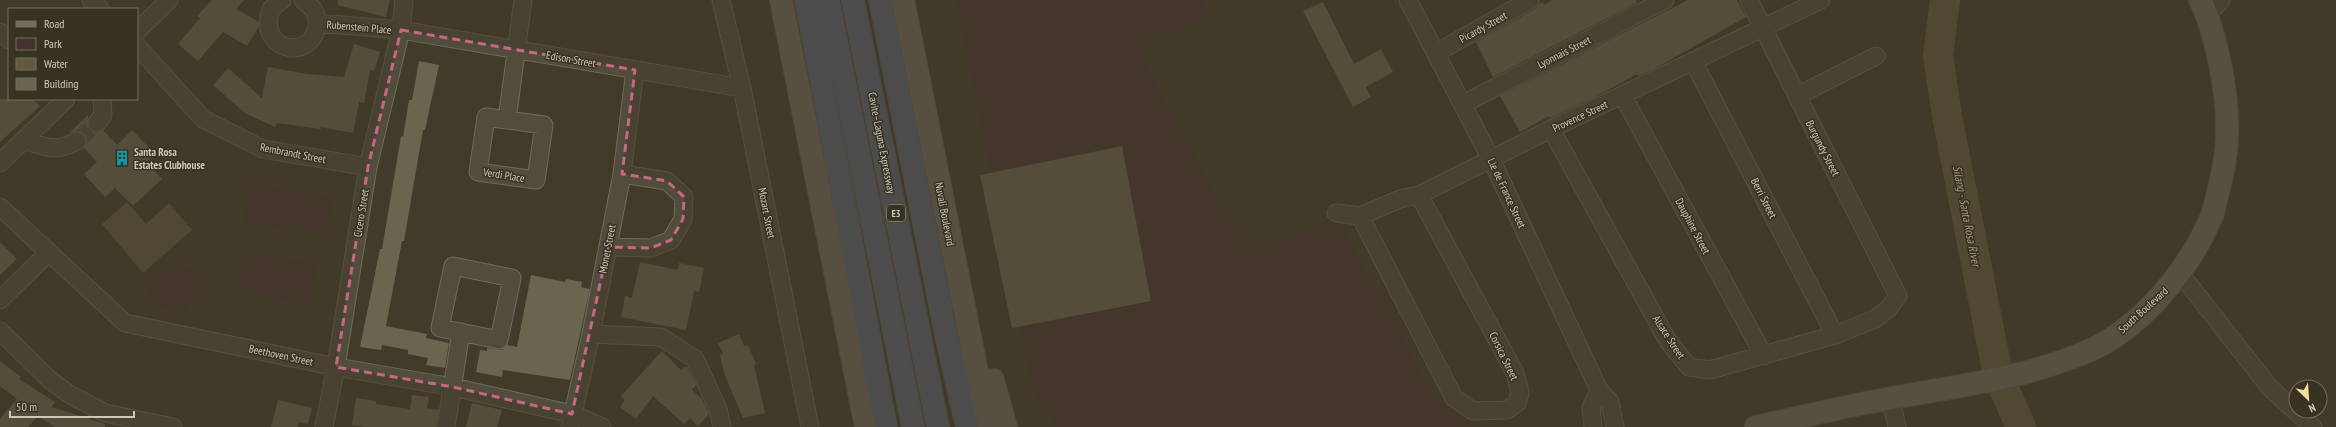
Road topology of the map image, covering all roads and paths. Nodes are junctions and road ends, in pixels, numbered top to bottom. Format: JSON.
{"nodes":[{"id":1,"x":91,"y":0,"type":"edge"},
{"id":2,"x":169,"y":0,"type":"edge"},
{"id":3,"x":282,"y":0,"type":"edge"},
{"id":4,"x":304,"y":0,"type":"edge"},
{"id":5,"x":404,"y":0,"type":"edge"},
{"id":6,"x":523,"y":0,"type":"edge"},
{"id":7,"x":721,"y":0,"type":"edge"},
{"id":8,"x":781,"y":0,"type":"edge"},
{"id":9,"x":806,"y":0,"type":"edge"},
{"id":10,"x":828,"y":0,"type":"edge"},
{"id":11,"x":853,"y":0,"type":"edge"},
{"id":12,"x":880,"y":0,"type":"edge"},
{"id":13,"x":903,"y":0,"type":"edge"},
{"id":14,"x":1408,"y":0,"type":"edge"},
{"id":15,"x":1530,"y":0,"type":"edge"},
{"id":16,"x":1665,"y":0,"type":"edge"},
{"id":17,"x":1750,"y":0,"type":"edge"},
{"id":18,"x":1822,"y":0,"type":"edge"},
{"id":19,"x":2210,"y":5,"type":"edge"},
{"id":20,"x":99,"y":8,"type":"edge"},
{"id":21,"x":318,"y":23,"type":"junction"},
{"id":22,"x":1763,"y":29,"type":"junction"},
{"id":23,"x":138,"y":30,"type":"edge"},
{"id":24,"x":400,"y":30,"type":"junction"},
{"id":25,"x":138,"y":47,"type":"edge"},
{"id":26,"x":517,"y":50,"type":"junction"},
{"id":27,"x":1436,"y":53,"type":"junction"},
{"id":28,"x":1876,"y":56,"type":"dead end"},
{"id":29,"x":1693,"y":60,"type":"junction"},
{"id":30,"x":635,"y":70,"type":"junction"},
{"id":31,"x":742,"y":88,"type":"junction"},
{"id":32,"x":1623,"y":96,"type":"junction"},
{"id":33,"x":1797,"y":96,"type":"junction"},
{"id":34,"x":65,"y":100,"type":"edge"},
{"id":35,"x":102,"y":100,"type":"edge"},
{"id":36,"x":1463,"y":104,"type":"junction"},
{"id":37,"x":508,"y":120,"type":"junction"},
{"id":38,"x":96,"y":124,"type":"tunnel mouth"},
{"id":39,"x":1551,"y":129,"type":"junction"},
{"id":40,"x":24,"y":140,"type":"junction"},
{"id":41,"x":77,"y":141,"type":"tunnel mouth"},
{"id":42,"x":1492,"y":161,"type":"junction"},
{"id":43,"x":0,"y":164,"type":"edge"},
{"id":44,"x":368,"y":167,"type":"junction"},
{"id":45,"x":622,"y":174,"type":"junction"},
{"id":46,"x":1419,"y":196,"type":"junction"},
{"id":47,"x":0,"y":207,"type":"edge"},
{"id":48,"x":1336,"y":213,"type":"dead end"},
{"id":49,"x":1360,"y":216,"type":"junction"},
{"id":50,"x":608,"y":247,"type":"junction"},
{"id":51,"x":48,"y":253,"type":"junction"},
{"id":52,"x":955,"y":268,"type":"junction"},
{"id":53,"x":2180,"y":273,"type":"junction"},
{"id":54,"x":1898,"y":296,"type":"joint"},
{"id":55,"x":0,"y":300,"type":"edge"},
{"id":56,"x":0,"y":331,"type":"edge"},
{"id":57,"x":462,"y":332,"type":"junction"},
{"id":58,"x":591,"y":334,"type":"junction"},
{"id":59,"x":1835,"y":335,"type":"junction"},
{"id":60,"x":1764,"y":356,"type":"junction"},
{"id":61,"x":336,"y":367,"type":"junction"},
{"id":62,"x":453,"y":387,"type":"junction"},
{"id":63,"x":1599,"y":390,"type":"junction"},
{"id":64,"x":1891,"y":398,"type":"junction"},
{"id":65,"x":571,"y":421,"type":"edge"},
{"id":66,"x":173,"y":427,"type":"edge"},
{"id":67,"x":324,"y":427,"type":"edge"},
{"id":68,"x":446,"y":427,"type":"edge"},
{"id":69,"x":602,"y":427,"type":"edge"},
{"id":70,"x":722,"y":427,"type":"edge"},
{"id":71,"x":810,"y":427,"type":"edge"},
{"id":72,"x":866,"y":427,"type":"edge"},
{"id":73,"x":886,"y":427,"type":"edge"},
{"id":74,"x":913,"y":427,"type":"edge"},
{"id":75,"x":938,"y":427,"type":"edge"},
{"id":76,"x":967,"y":427,"type":"edge"},
{"id":77,"x":988,"y":427,"type":"edge"},
{"id":78,"x":1006,"y":427,"type":"edge"},
{"id":79,"x":1593,"y":427,"type":"edge"},
{"id":80,"x":1615,"y":427,"type":"edge"},
{"id":81,"x":1756,"y":427,"type":"edge"},
{"id":82,"x":1897,"y":427,"type":"edge"},
{"id":83,"x":2313,"y":427,"type":"edge"}],
"edges":[{"from":1,"to":20,"type":"street"},
{"from":2,"to":23,"type":"street"},
{"from":3,"to":21,"type":"street","name":"Rubenstein Place"},
{"from":4,"to":21,"type":"street","name":"Rubenstein Place"},
{"from":5,"to":24,"type":"street","name":"Cicero Street"},
{"from":6,"to":26,"type":"street"},
{"from":7,"to":31,"type":"street","name":"Mozart Street"},
{"from":8,"to":72,"type":"main road"},
{"from":9,"to":73,"type":"highway"},
{"from":10,"to":74,"type":"highway","number":"E3"},
{"from":11,"to":75,"type":"highway","name":"Cavite–Laguna Expressway","number":"E3"},
{"from":12,"to":76,"type":"highway"},
{"from":13,"to":52,"type":"main road","name":"Nuvali Boulevard"},
{"from":14,"to":27,"type":"street","name":"Lle de France Street"},
{"from":15,"to":27,"type":"street","name":"Picardy Street"},
{"from":16,"to":36,"type":"street","name":"Lyonnais Street"},
{"from":17,"to":22,"type":"street","name":"Burgundy Street"},
{"from":18,"to":22,"type":"street","name":"Provence Street"},
{"from":19,"to":53,"type":"main road","name":"South Boulevard"},
{"from":21,"to":24,"type":"street","name":"Rubenstein Place"},
{"from":22,"to":29,"type":"street","name":"Provence Street"},
{"from":22,"to":33,"type":"street","name":"Burgundy Street"},
{"from":24,"to":26,"type":"street","name":"Edison Street"},
{"from":24,"to":44,"type":"street","name":"Cicero Street"},
{"from":25,"to":44,"type":"street","name":"Rembrandt Street"},
{"from":26,"to":30,"type":"street","name":"Edison Street"},
{"from":26,"to":37,"type":"street"},
{"from":27,"to":36,"type":"street","name":"Lle de France Street"},
{"from":28,"to":33,"type":"street"},
{"from":29,"to":32,"type":"street","name":"Provence Street"},
{"from":29,"to":59,"type":"street","name":"Berri Street"},
{"from":30,"to":31,"type":"street","name":"Edison Street"},
{"from":30,"to":45,"type":"street","name":"Monet Street"},
{"from":31,"to":71,"type":"street","name":"Mozart Street"},
{"from":32,"to":39,"type":"street","name":"Provence Street"},
{"from":32,"to":60,"type":"street","name":"Dauphine Street"},
{"from":33,"to":54,"type":"street","name":"Burgundy Street"},
{"from":34,"to":40,"type":"street"},
{"from":35,"to":38,"type":"street"},
{"from":36,"to":42,"type":"street","name":"Lle de France Street"},
{"from":37,"to":37,"type":"street","name":"Verdi Place"},
{"from":39,"to":42,"type":"street","name":"Provence Street"},
{"from":39,"to":60,"type":"street","name":"Alsace Street"},
{"from":40,"to":41,"type":"street"},
{"from":40,"to":43,"type":"street"},
{"from":42,"to":46,"type":"street","name":"Provence Street"},
{"from":42,"to":63,"type":"street","name":"Lle de France Street"},
{"from":44,"to":61,"type":"street","name":"Cicero Street"},
{"from":45,"to":50,"type":"street","name":"Monet Street"},
{"from":45,"to":50,"type":"street"},
{"from":46,"to":49,"type":"street","name":"Provence Street"},
{"from":46,"to":49,"type":"street","name":"Corsica Street"},
{"from":47,"to":51,"type":"street","name":"Beethoven Street"},
{"from":48,"to":49,"type":"street"},
{"from":50,"to":58,"type":"street","name":"Monet Street"},
{"from":51,"to":55,"type":"street"},
{"from":51,"to":61,"type":"street","name":"Beethoven Street"},
{"from":52,"to":77,"type":"main road","name":"Nuvali Boulevard"},
{"from":52,"to":78,"type":"main road"},
{"from":53,"to":64,"type":"main road","name":"South Boulevard"},
{"from":53,"to":83,"type":"street"},
{"from":54,"to":59,"type":"street","name":"Alsace Street"},
{"from":56,"to":66,"type":"street"},
{"from":57,"to":57,"type":"street"},
{"from":57,"to":62,"type":"street"},
{"from":58,"to":65,"type":"street","name":"Monet Street"},
{"from":58,"to":70,"type":"street"},
{"from":59,"to":60,"type":"street","name":"Alsace Street"},
{"from":61,"to":62,"type":"street","name":"Beethoven Street"},
{"from":61,"to":67,"type":"street","name":"Cicero Street"},
{"from":62,"to":65,"type":"street","name":"Beethoven Street"},
{"from":62,"to":68,"type":"street"},
{"from":63,"to":79,"type":"street"},
{"from":63,"to":80,"type":"street","name":"Lle de France Street"},
{"from":64,"to":81,"type":"main road","name":"South Boulevard"},
{"from":64,"to":82,"type":"street"},
{"from":65,"to":69,"type":"street","name":"Beethoven Street"}]}
